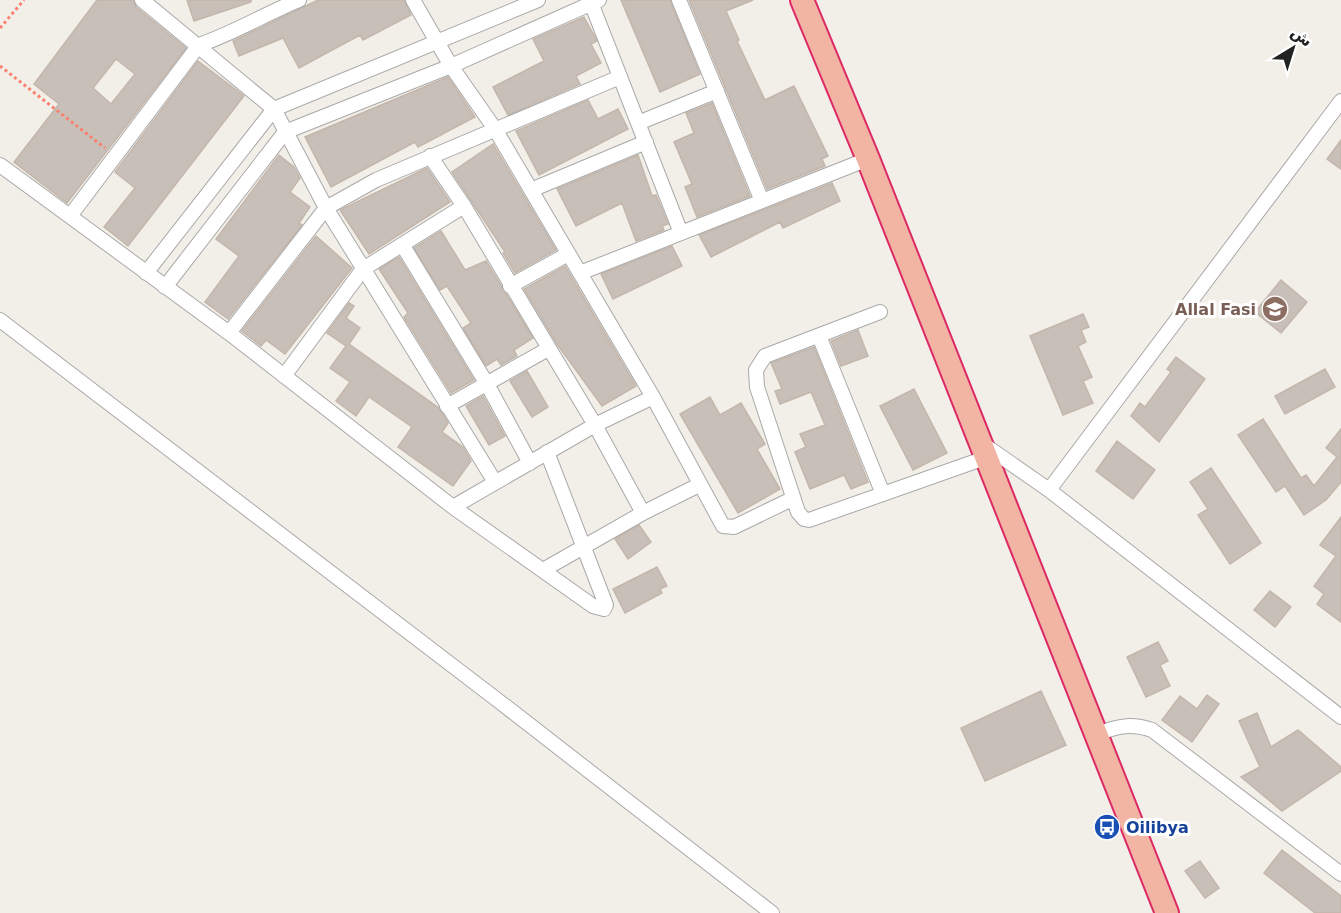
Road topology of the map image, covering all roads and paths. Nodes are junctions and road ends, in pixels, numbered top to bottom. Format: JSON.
{"nodes":[{"id":1,"x":24,"y":0,"type":"edge"},
{"id":2,"x":142,"y":0,"type":"edge"},
{"id":3,"x":299,"y":0,"type":"edge"},
{"id":4,"x":413,"y":0,"type":"edge"},
{"id":5,"x":500,"y":0,"type":"edge"},
{"id":6,"x":538,"y":0,"type":"edge"},
{"id":7,"x":679,"y":0,"type":"edge"},
{"id":8,"x":802,"y":0,"type":"edge"},
{"id":9,"x":593,"y":1,"type":"edge"},
{"id":10,"x":506,"y":13,"type":"junction"},
{"id":11,"x":0,"y":28,"type":"edge"},
{"id":12,"x":438,"y":43,"type":"junction"},
{"id":13,"x":199,"y":45,"type":"junction"},
{"id":14,"x":0,"y":66,"type":"edge"},
{"id":15,"x":451,"y":66,"type":"junction"},
{"id":16,"x":620,"y":77,"type":"junction"},
{"id":17,"x":717,"y":91,"type":"junction"},
{"id":18,"x":1341,"y":101,"type":"edge"},
{"id":19,"x":274,"y":109,"type":"junction"},
{"id":20,"x":638,"y":123,"type":"junction"},
{"id":21,"x":495,"y":129,"type":"junction"},
{"id":22,"x":285,"y":132,"type":"junction"},
{"id":23,"x":646,"y":142,"type":"junction"},
{"id":24,"x":430,"y":156,"type":"junction"},
{"id":25,"x":117,"y":157,"type":"junction"},
{"id":26,"x":868,"y":159,"type":"junction"},
{"id":27,"x":0,"y":165,"type":"edge"},
{"id":28,"x":531,"y":190,"type":"junction"},
{"id":29,"x":762,"y":201,"type":"junction"},
{"id":30,"x":464,"y":206,"type":"junction"},
{"id":31,"x":326,"y":208,"type":"junction"},
{"id":32,"x":70,"y":216,"type":"junction"},
{"id":33,"x":681,"y":233,"type":"junction"},
{"id":34,"x":403,"y":246,"type":"junction"},
{"id":35,"x":568,"y":254,"type":"junction"},
{"id":36,"x":363,"y":269,"type":"junction"},
{"id":37,"x":146,"y":273,"type":"junction"},
{"id":38,"x":580,"y":273,"type":"junction"},
{"id":39,"x":510,"y":286,"type":"junction"},
{"id":40,"x":165,"y":287,"type":"junction"},
{"id":41,"x":880,"y":312,"type":"dead end"},
{"id":42,"x":0,"y":320,"type":"edge"},
{"id":43,"x":229,"y":333,"type":"junction"},
{"id":44,"x":819,"y":336,"type":"junction"},
{"id":45,"x":548,"y":349,"type":"junction"},
{"id":46,"x":284,"y":376,"type":"junction"},
{"id":47,"x":487,"y":384,"type":"junction"},
{"id":48,"x":653,"y":397,"type":"junction"},
{"id":49,"x":447,"y":406,"type":"junction"},
{"id":50,"x":595,"y":425,"type":"junction"},
{"id":51,"x":982,"y":449,"type":"junction"},
{"id":52,"x":547,"y":453,"type":"junction"},
{"id":53,"x":530,"y":463,"type":"junction"},
{"id":54,"x":495,"y":482,"type":"junction"},
{"id":55,"x":699,"y":485,"type":"junction"},
{"id":56,"x":1049,"y":490,"type":"junction"},
{"id":57,"x":883,"y":494,"type":"junction"},
{"id":58,"x":792,"y":499,"type":"junction"},
{"id":59,"x":453,"y":507,"type":"junction"},
{"id":60,"x":643,"y":513,"type":"junction"},
{"id":61,"x":582,"y":547,"type":"junction"},
{"id":62,"x":543,"y":570,"type":"junction"},
{"id":63,"x":1341,"y":717,"type":"edge"},
{"id":64,"x":1097,"y":734,"type":"junction"},
{"id":65,"x":1341,"y":874,"type":"edge"},
{"id":66,"x":772,"y":913,"type":"edge"},
{"id":67,"x":1167,"y":913,"type":"edge"}],
"edges":[{"from":1,"to":11,"type":"path"},
{"from":2,"to":13,"type":"street"},
{"from":3,"to":13,"type":"street"},
{"from":4,"to":12,"type":"street"},
{"from":5,"to":10,"type":"street"},
{"from":6,"to":10,"type":"street"},
{"from":7,"to":17,"type":"street"},
{"from":8,"to":26,"type":"highway"},
{"from":9,"to":15,"type":"street"},
{"from":9,"to":16,"type":"street"},
{"from":10,"to":12,"type":"street"},
{"from":12,"to":15,"type":"street"},
{"from":12,"to":19,"type":"street"},
{"from":13,"to":19,"type":"street"},
{"from":13,"to":25,"type":"street"},
{"from":14,"to":25,"type":"path"},
{"from":15,"to":21,"type":"street"},
{"from":15,"to":22,"type":"street"},
{"from":16,"to":20,"type":"street"},
{"from":16,"to":21,"type":"street"},
{"from":17,"to":20,"type":"street"},
{"from":17,"to":29,"type":"street"},
{"from":18,"to":56,"type":"street"},
{"from":19,"to":22,"type":"street"},
{"from":19,"to":37,"type":"street"},
{"from":20,"to":23,"type":"street"},
{"from":21,"to":24,"type":"street"},
{"from":21,"to":28,"type":"street"},
{"from":22,"to":31,"type":"street"},
{"from":22,"to":40,"type":"street"},
{"from":23,"to":28,"type":"street"},
{"from":23,"to":33,"type":"street"},
{"from":24,"to":30,"type":"street"},
{"from":24,"to":31,"type":"street"},
{"from":25,"to":32,"type":"street"},
{"from":26,"to":29,"type":"street"},
{"from":26,"to":51,"type":"highway"},
{"from":27,"to":32,"type":"street"},
{"from":28,"to":35,"type":"street"},
{"from":29,"to":33,"type":"street"},
{"from":30,"to":34,"type":"street"},
{"from":30,"to":39,"type":"street"},
{"from":31,"to":36,"type":"street"},
{"from":31,"to":43,"type":"street"},
{"from":32,"to":37,"type":"street"},
{"from":33,"to":38,"type":"street"},
{"from":34,"to":36,"type":"street"},
{"from":34,"to":47,"type":"street"},
{"from":35,"to":38,"type":"street"},
{"from":35,"to":39,"type":"street"},
{"from":36,"to":46,"type":"street"},
{"from":36,"to":49,"type":"street"},
{"from":37,"to":40,"type":"street"},
{"from":38,"to":48,"type":"street"},
{"from":39,"to":45,"type":"street"},
{"from":40,"to":43,"type":"street"},
{"from":41,"to":44,"type":"street"},
{"from":42,"to":66,"type":"street"},
{"from":43,"to":46,"type":"street"},
{"from":44,"to":57,"type":"street"},
{"from":44,"to":58,"type":"street"},
{"from":45,"to":47,"type":"street"},
{"from":45,"to":50,"type":"street"},
{"from":46,"to":59,"type":"street"},
{"from":47,"to":49,"type":"street"},
{"from":47,"to":53,"type":"street"},
{"from":48,"to":50,"type":"street"},
{"from":48,"to":55,"type":"street"},
{"from":49,"to":54,"type":"street"},
{"from":50,"to":52,"type":"street"},
{"from":50,"to":60,"type":"street"},
{"from":51,"to":56,"type":"street"},
{"from":51,"to":57,"type":"street"},
{"from":51,"to":64,"type":"highway"},
{"from":52,"to":53,"type":"street"},
{"from":52,"to":61,"type":"street"},
{"from":53,"to":54,"type":"street"},
{"from":54,"to":59,"type":"street"},
{"from":55,"to":58,"type":"street"},
{"from":55,"to":60,"type":"street"},
{"from":56,"to":63,"type":"street"},
{"from":57,"to":58,"type":"street"},
{"from":59,"to":62,"type":"street"},
{"from":60,"to":61,"type":"street"},
{"from":61,"to":62,"type":"street"},
{"from":61,"to":62,"type":"street"},
{"from":64,"to":65,"type":"street"},
{"from":64,"to":67,"type":"highway"}]}
